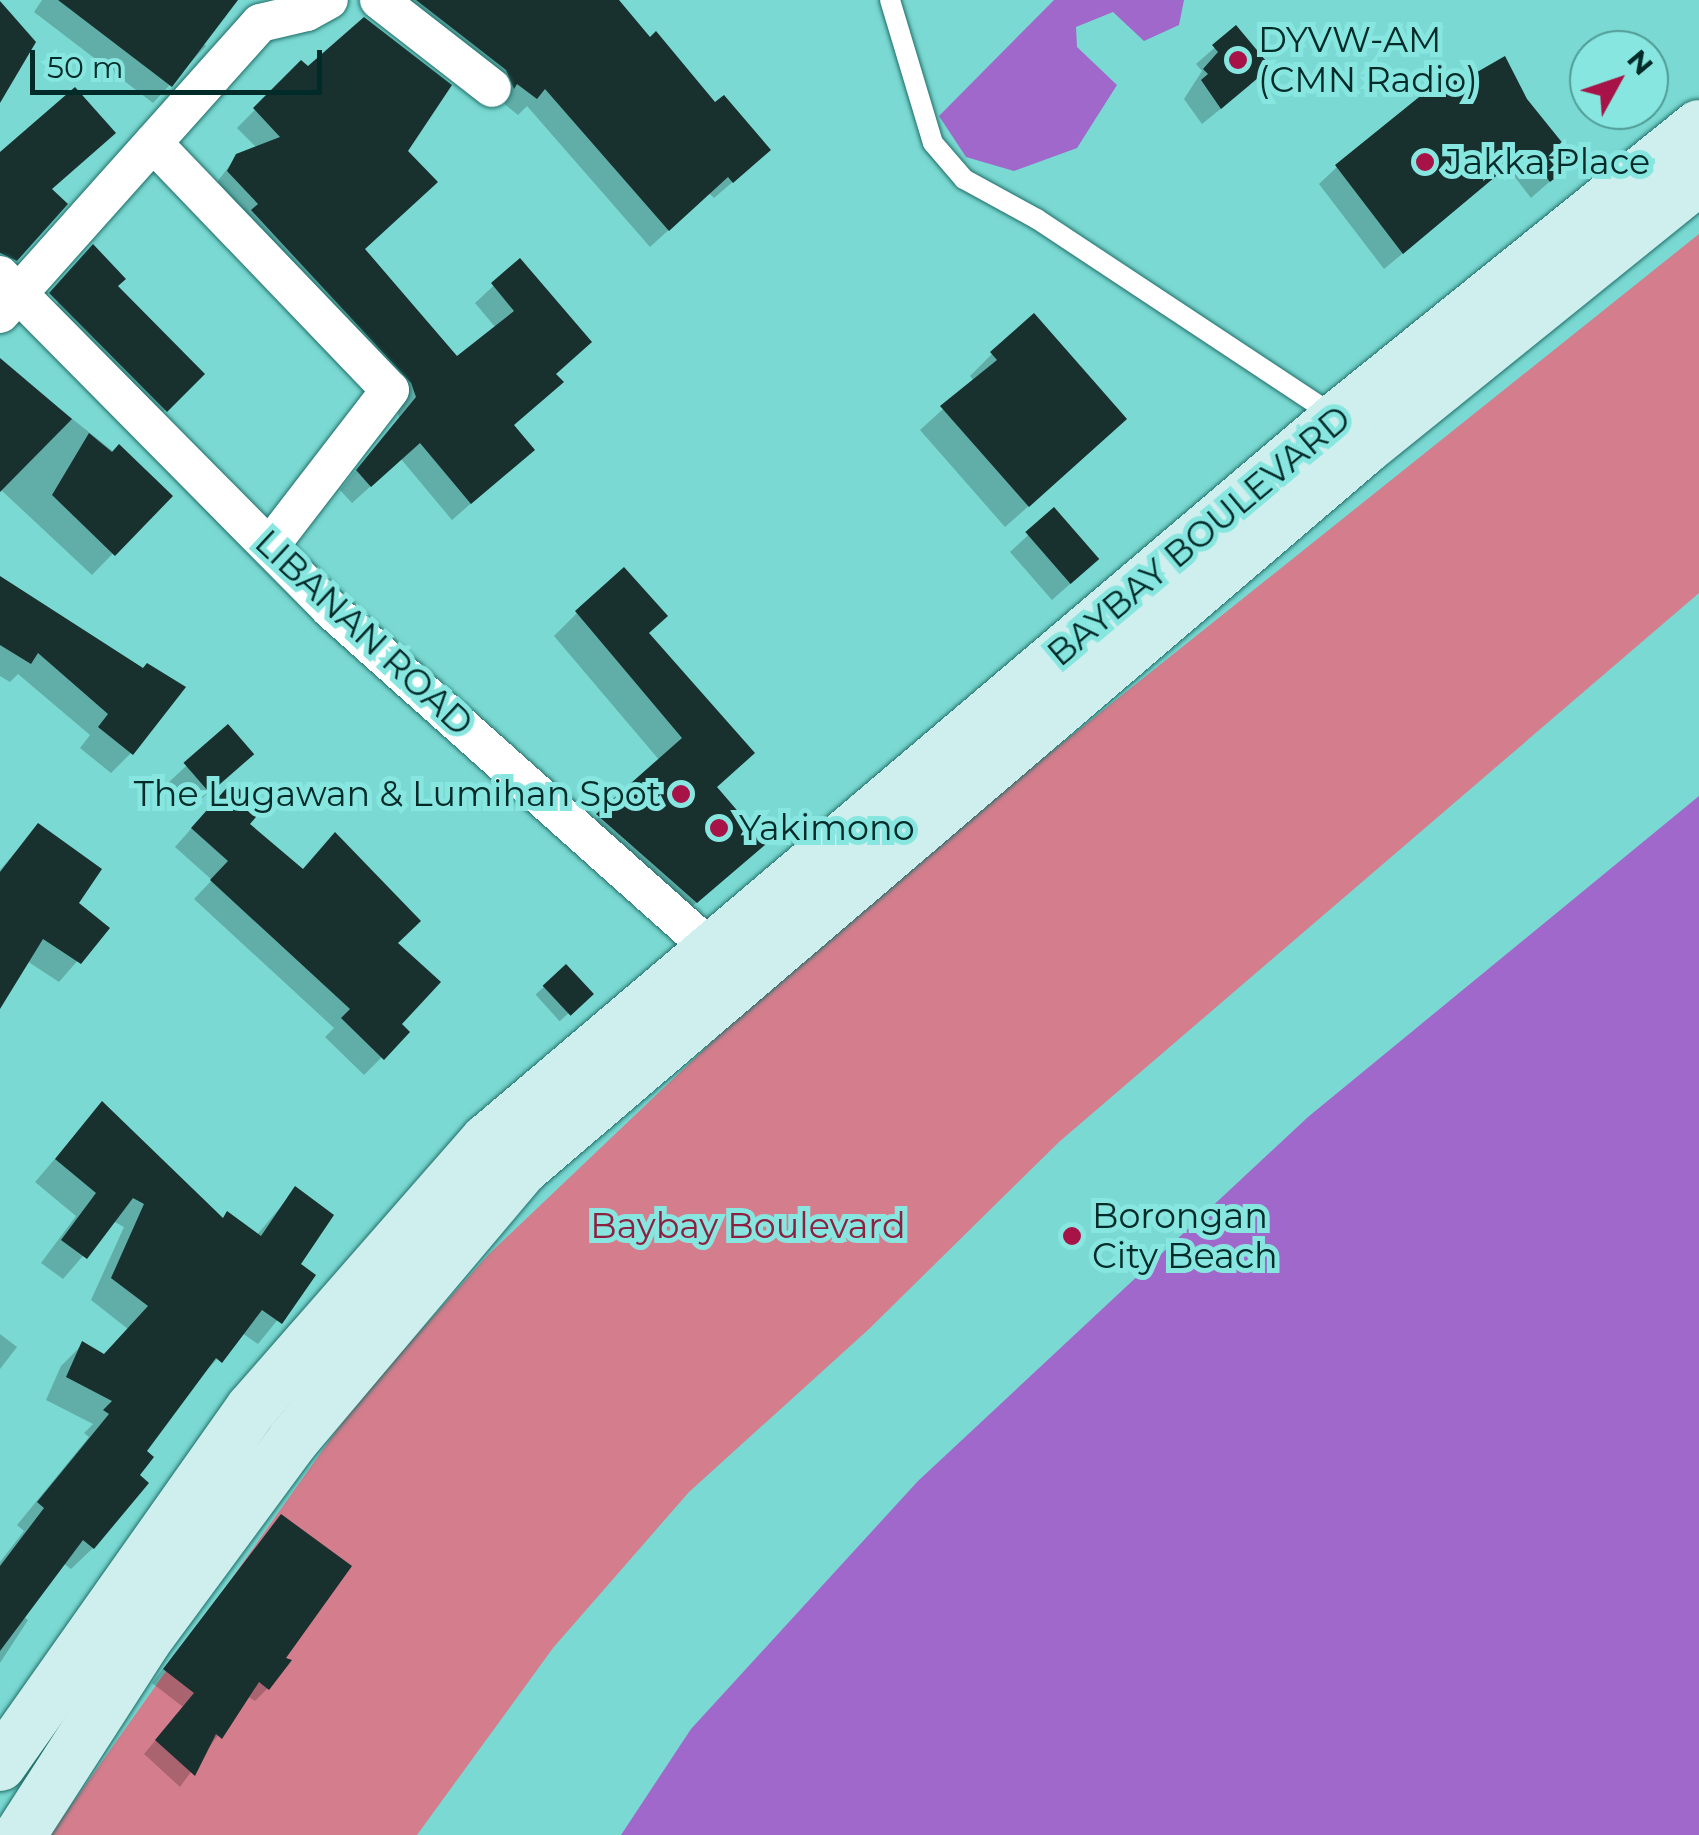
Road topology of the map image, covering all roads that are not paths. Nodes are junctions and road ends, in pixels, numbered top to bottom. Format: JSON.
{"nodes":[{"id":1,"x":328,"y":0,"type":"edge"},
{"id":2,"x":379,"y":0,"type":"edge"},
{"id":3,"x":890,"y":0,"type":"edge"},
{"id":4,"x":492,"y":88,"type":"dead end"},
{"id":5,"x":1699,"y":126,"type":"edge"},
{"id":6,"x":152,"y":143,"type":"junction"},
{"id":7,"x":1699,"y":180,"type":"edge"},
{"id":8,"x":6,"y":294,"type":"edge"},
{"id":9,"x":1350,"y":434,"type":"junction"},
{"id":10,"x":269,"y":547,"type":"junction"},
{"id":11,"x":727,"y":963,"type":"junction"},
{"id":12,"x":4,"y":1749,"type":"edge"},
{"id":13,"x":57,"y":1773,"type":"junction"},
{"id":14,"x":20,"y":1835,"type":"edge"}],
"edges":[{"from":1,"to":6,"type":"street"},
{"from":2,"to":4,"type":"street"},
{"from":3,"to":9,"type":"lane"},
{"from":5,"to":9,"type":"street","name":"BAYBAY BOULEVARD"},
{"from":6,"to":8,"type":"street"},
{"from":6,"to":10,"type":"street"},
{"from":7,"to":9,"type":"street","name":"BAYBAY BOULEVARD"},
{"from":8,"to":10,"type":"street","name":"LIBANAN ROAD"},
{"from":9,"to":11,"type":"street","name":"BAYBAY BOULEVARD"},
{"from":10,"to":11,"type":"street","name":"LIBANAN ROAD"},
{"from":11,"to":12,"type":"street","name":"BAYBAY BOULEVARD"},
{"from":11,"to":13,"type":"street","name":"BAYBAY BOULEVARD"},
{"from":12,"to":13,"type":"street"},
{"from":13,"to":14,"type":"street","name":"BAYBAY BOULEVARD"}]}
